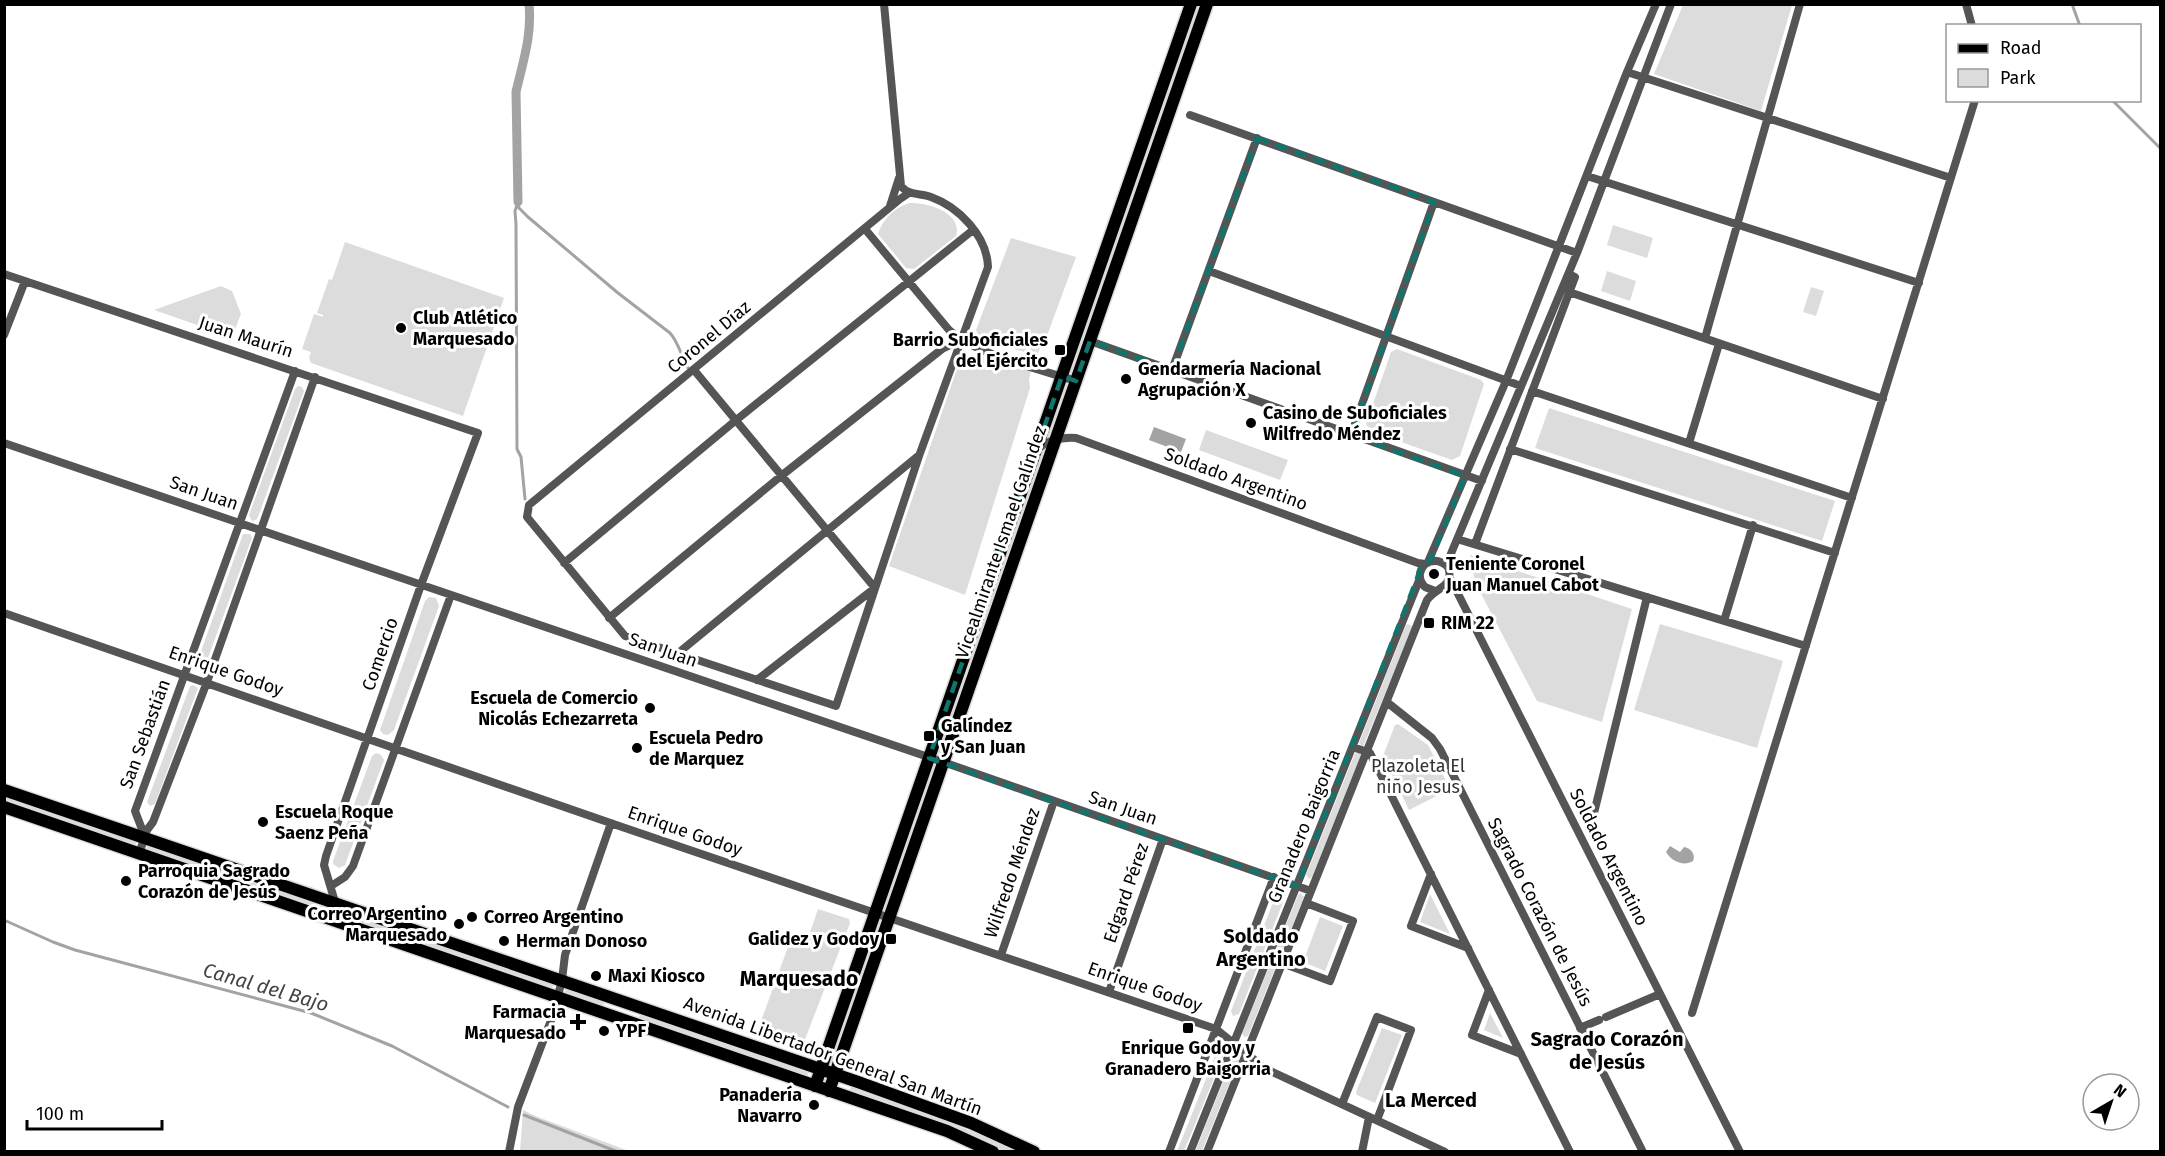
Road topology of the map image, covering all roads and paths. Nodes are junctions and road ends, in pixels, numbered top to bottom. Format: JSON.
{"nodes":[{"id":1,"x":884,"y":4,"type":"edge"},
{"id":2,"x":1191,"y":4,"type":"edge"},
{"id":3,"x":1207,"y":4,"type":"edge"},
{"id":4,"x":1656,"y":4,"type":"edge"},
{"id":5,"x":1671,"y":4,"type":"edge"},
{"id":6,"x":1800,"y":4,"type":"edge"},
{"id":7,"x":1966,"y":4,"type":"edge"},
{"id":8,"x":1971,"y":24,"type":"edge"},
{"id":9,"x":1627,"y":72,"type":"junction"},
{"id":10,"x":1644,"y":78,"type":"junction"},
{"id":11,"x":1974,"y":102,"type":"edge"},
{"id":12,"x":1190,"y":115,"type":"dead end"},
{"id":13,"x":1768,"y":118,"type":"junction"},
{"id":14,"x":1257,"y":138,"type":"junction"},
{"id":15,"x":1587,"y":176,"type":"junction"},
{"id":16,"x":899,"y":178,"type":"junction"},
{"id":17,"x":1951,"y":178,"type":"junction"},
{"id":18,"x":1605,"y":181,"type":"junction"},
{"id":19,"x":909,"y":194,"type":"junction"},
{"id":20,"x":1434,"y":202,"type":"junction"},
{"id":21,"x":889,"y":209,"type":"junction"},
{"id":22,"x":1737,"y":224,"type":"junction"},
{"id":23,"x":865,"y":229,"type":"junction"},
{"id":24,"x":973,"y":230,"type":"junction"},
{"id":25,"x":1559,"y":247,"type":"junction"},
{"id":26,"x":1577,"y":253,"type":"junction"},
{"id":27,"x":1209,"y":271,"type":"junction"},
{"id":28,"x":4,"y":274,"type":"edge"},
{"id":29,"x":1569,"y":274,"type":"junction"},
{"id":30,"x":25,"y":281,"type":"junction"},
{"id":31,"x":909,"y":281,"type":"junction"},
{"id":32,"x":1918,"y":283,"type":"junction"},
{"id":33,"x":1569,"y":292,"type":"junction"},
{"id":34,"x":4,"y":335,"type":"edge"},
{"id":35,"x":1386,"y":337,"type":"junction"},
{"id":36,"x":1705,"y":338,"type":"junction"},
{"id":37,"x":961,"y":340,"type":"junction"},
{"id":38,"x":1090,"y":341,"type":"junction"},
{"id":39,"x":1719,"y":344,"type":"junction"},
{"id":40,"x":694,"y":370,"type":"junction"},
{"id":41,"x":1172,"y":370,"type":"junction"},
{"id":42,"x":295,"y":371,"type":"junction"},
{"id":43,"x":1062,"y":376,"type":"junction"},
{"id":44,"x":315,"y":377,"type":"junction"},
{"id":45,"x":1076,"y":381,"type":"junction"},
{"id":46,"x":1506,"y":381,"type":"junction"},
{"id":47,"x":1521,"y":386,"type":"junction"},
{"id":48,"x":1532,"y":391,"type":"junction"},
{"id":49,"x":1883,"y":399,"type":"junction"},
{"id":50,"x":1491,"y":415,"type":"junction"},
{"id":51,"x":735,"y":421,"type":"junction"},
{"id":52,"x":1507,"y":421,"type":"junction"},
{"id":53,"x":1519,"y":425,"type":"junction"},
{"id":54,"x":478,"y":433,"type":"joint"},
{"id":55,"x":1351,"y":435,"type":"junction"},
{"id":56,"x":1055,"y":440,"type":"junction"},
{"id":57,"x":4,"y":443,"type":"edge"},
{"id":58,"x":1689,"y":443,"type":"junction"},
{"id":59,"x":1510,"y":449,"type":"junction"},
{"id":60,"x":1036,"y":450,"type":"junction"},
{"id":61,"x":918,"y":456,"type":"junction"},
{"id":62,"x":781,"y":476,"type":"junction"},
{"id":63,"x":1466,"y":476,"type":"junction"},
{"id":64,"x":1482,"y":481,"type":"junction"},
{"id":65,"x":1852,"y":498,"type":"junction"},
{"id":66,"x":239,"y":522,"type":"junction"},
{"id":67,"x":1753,"y":525,"type":"junction"},
{"id":68,"x":262,"y":530,"type":"junction"},
{"id":69,"x":827,"y":531,"type":"junction"},
{"id":70,"x":1457,"y":539,"type":"junction"},
{"id":71,"x":1474,"y":544,"type":"junction"},
{"id":72,"x":1835,"y":553,"type":"junction"},
{"id":73,"x":564,"y":563,"type":"junction"},
{"id":74,"x":1426,"y":563,"type":"junction"},
{"id":75,"x":1448,"y":567,"type":"junction"},
{"id":76,"x":1420,"y":578,"type":"junction"},
{"id":77,"x":1450,"y":578,"type":"junction"},
{"id":78,"x":421,"y":585,"type":"junction"},
{"id":79,"x":874,"y":588,"type":"junction"},
{"id":80,"x":1435,"y":591,"type":"junction"},
{"id":81,"x":452,"y":595,"type":"junction"},
{"id":82,"x":1647,"y":597,"type":"junction"},
{"id":83,"x":4,"y":613,"type":"edge"},
{"id":84,"x":609,"y":618,"type":"junction"},
{"id":85,"x":1724,"y":621,"type":"junction"},
{"id":86,"x":1806,"y":646,"type":"junction"},
{"id":87,"x":677,"y":654,"type":"junction"},
{"id":88,"x":184,"y":674,"type":"junction"},
{"id":89,"x":757,"y":680,"type":"junction"},
{"id":90,"x":207,"y":682,"type":"junction"},
{"id":91,"x":1388,"y":703,"type":"junction"},
{"id":92,"x":368,"y":738,"type":"junction"},
{"id":93,"x":397,"y":747,"type":"junction"},
{"id":94,"x":1353,"y":747,"type":"junction"},
{"id":95,"x":1367,"y":752,"type":"junction"},
{"id":96,"x":929,"y":758,"type":"junction"},
{"id":97,"x":943,"y":762,"type":"junction"},
{"id":98,"x":4,"y":789,"type":"edge"},
{"id":99,"x":1054,"y":801,"type":"junction"},
{"id":100,"x":4,"y":807,"type":"edge"},
{"id":101,"x":1594,"y":813,"type":"dead end"},
{"id":102,"x":611,"y":823,"type":"junction"},
{"id":103,"x":145,"y":838,"type":"junction"},
{"id":104,"x":1163,"y":839,"type":"junction"},
{"id":105,"x":140,"y":854,"type":"junction"},
{"id":106,"x":1431,"y":874,"type":"junction"},
{"id":107,"x":1274,"y":877,"type":"junction"},
{"id":108,"x":331,"y":886,"type":"junction"},
{"id":109,"x":1297,"y":886,"type":"junction"},
{"id":110,"x":1311,"y":891,"type":"junction"},
{"id":111,"x":335,"y":902,"type":"junction"},
{"id":112,"x":1306,"y":903,"type":"junction"},
{"id":113,"x":875,"y":913,"type":"junction"},
{"id":114,"x":889,"y":917,"type":"junction"},
{"id":115,"x":329,"y":919,"type":"junction"},
{"id":116,"x":1468,"y":948,"type":"junction"},
{"id":117,"x":1001,"y":955,"type":"junction"},
{"id":118,"x":1282,"y":963,"type":"junction"},
{"id":119,"x":562,"y":980,"type":"junction"},
{"id":120,"x":1489,"y":990,"type":"junction"},
{"id":121,"x":1109,"y":992,"type":"junction"},
{"id":122,"x":1660,"y":994,"type":"junction"},
{"id":123,"x":556,"y":997,"type":"junction"},
{"id":124,"x":614,"y":998,"type":"junction"},
{"id":125,"x":637,"y":1006,"type":"junction"},
{"id":126,"x":1692,"y":1013,"type":"dead end"},
{"id":127,"x":608,"y":1015,"type":"junction"},
{"id":128,"x":632,"y":1023,"type":"junction"},
{"id":129,"x":1580,"y":1028,"type":"junction"},
{"id":130,"x":1216,"y":1029,"type":"junction"},
{"id":131,"x":1234,"y":1044,"type":"junction"},
{"id":132,"x":1246,"y":1053,"type":"junction"},
{"id":133,"x":1521,"y":1054,"type":"junction"},
{"id":134,"x":821,"y":1069,"type":"junction"},
{"id":135,"x":835,"y":1073,"type":"junction"},
{"id":136,"x":815,"y":1086,"type":"junction"},
{"id":137,"x":829,"y":1090,"type":"junction"},
{"id":138,"x":1342,"y":1104,"type":"junction"},
{"id":139,"x":1373,"y":1118,"type":"junction"},
{"id":140,"x":509,"y":1152,"type":"edge"},
{"id":141,"x":993,"y":1152,"type":"edge"},
{"id":142,"x":1034,"y":1152,"type":"edge"},
{"id":143,"x":1169,"y":1152,"type":"edge"},
{"id":144,"x":1190,"y":1152,"type":"edge"},
{"id":145,"x":1207,"y":1152,"type":"edge"},
{"id":146,"x":1362,"y":1152,"type":"edge"},
{"id":147,"x":1445,"y":1152,"type":"edge"},
{"id":148,"x":1570,"y":1152,"type":"edge"},
{"id":149,"x":1642,"y":1152,"type":"edge"},
{"id":150,"x":1740,"y":1152,"type":"edge"}],
"edges":[{"from":1,"to":16,"type":"street"},
{"from":2,"to":43,"type":"main road","name":"Vicealmirante Ismael Galíndez"},
{"from":3,"to":38,"type":"main road","name":"Vicealmirante Ismael Galíndez"},
{"from":4,"to":9,"type":"street","name":"Granadero Baigorria"},
{"from":5,"to":10,"type":"street"},
{"from":6,"to":13,"type":"street"},
{"from":7,"to":8,"type":"street"},
{"from":9,"to":10,"type":"street"},
{"from":9,"to":15,"type":"street","name":"Granadero Baigorria"},
{"from":10,"to":13,"type":"street"},
{"from":10,"to":18,"type":"street"},
{"from":11,"to":17,"type":"street"},
{"from":12,"to":14,"type":"street"},
{"from":13,"to":17,"type":"street"},
{"from":13,"to":22,"type":"street"},
{"from":14,"to":20,"type":"street"},
{"from":14,"to":27,"type":"street"},
{"from":15,"to":18,"type":"street"},
{"from":15,"to":25,"type":"street","name":"Granadero Baigorria"},
{"from":16,"to":19,"type":"street"},
{"from":16,"to":21,"type":"street"},
{"from":17,"to":32,"type":"street"},
{"from":18,"to":22,"type":"street"},
{"from":18,"to":26,"type":"street"},
{"from":19,"to":21,"type":"street","name":"Coronel Díaz"},
{"from":19,"to":24,"type":"street"},
{"from":20,"to":25,"type":"street"},
{"from":20,"to":35,"type":"street"},
{"from":21,"to":23,"type":"street","name":"Coronel Díaz"},
{"from":22,"to":32,"type":"street"},
{"from":22,"to":36,"type":"street"},
{"from":23,"to":31,"type":"street"},
{"from":23,"to":40,"type":"street","name":"Coronel Díaz"},
{"from":24,"to":31,"type":"street"},
{"from":24,"to":37,"type":"street"},
{"from":25,"to":26,"type":"street"},
{"from":25,"to":46,"type":"street","name":"Granadero Baigorria"},
{"from":26,"to":29,"type":"street"},
{"from":27,"to":35,"type":"street"},
{"from":27,"to":41,"type":"street"},
{"from":28,"to":30,"type":"street","name":"Juan Maurín"},
{"from":29,"to":33,"type":"street"},
{"from":29,"to":47,"type":"street"},
{"from":30,"to":34,"type":"street"},
{"from":30,"to":42,"type":"street","name":"Juan Maurín"},
{"from":31,"to":37,"type":"street"},
{"from":31,"to":51,"type":"street"},
{"from":32,"to":49,"type":"street"},
{"from":33,"to":36,"type":"street"},
{"from":33,"to":48,"type":"street"},
{"from":35,"to":46,"type":"street"},
{"from":35,"to":55,"type":"street"},
{"from":36,"to":39,"type":"street"},
{"from":37,"to":43,"type":"street"},
{"from":37,"to":61,"type":"street"},
{"from":37,"to":62,"type":"street"},
{"from":38,"to":41,"type":"street"},
{"from":38,"to":45,"type":"main road","name":"Vicealmirante Ismael Galíndez"},
{"from":39,"to":49,"type":"street"},
{"from":39,"to":58,"type":"street"},
{"from":40,"to":51,"type":"street"},
{"from":40,"to":73,"type":"street","name":"Coronel Díaz"},
{"from":41,"to":55,"type":"street"},
{"from":42,"to":44,"type":"street","name":"Juan Maurín"},
{"from":42,"to":66,"type":"street","name":"San Sebastián"},
{"from":43,"to":45,"type":"street"},
{"from":43,"to":60,"type":"main road","name":"Vicealmirante Ismael Galíndez"},
{"from":44,"to":54,"type":"street","name":"Juan Maurín"},
{"from":44,"to":68,"type":"street","name":"San Sebastián"},
{"from":45,"to":56,"type":"main road","name":"Vicealmirante Ismael Galíndez"},
{"from":46,"to":47,"type":"street"},
{"from":46,"to":50,"type":"street","name":"Granadero Baigorria"},
{"from":47,"to":52,"type":"street"},
{"from":48,"to":53,"type":"street"},
{"from":48,"to":58,"type":"street"},
{"from":49,"to":65,"type":"street"},
{"from":50,"to":52,"type":"street"},
{"from":50,"to":63,"type":"street","name":"Granadero Baigorria"},
{"from":51,"to":62,"type":"street"},
{"from":51,"to":73,"type":"street"},
{"from":52,"to":53,"type":"street"},
{"from":52,"to":64,"type":"street"},
{"from":53,"to":59,"type":"street"},
{"from":54,"to":78,"type":"street","name":"Comercio"},
{"from":55,"to":63,"type":"street"},
{"from":56,"to":60,"type":"street"},
{"from":56,"to":74,"type":"street","name":"Soldado Argentino"},
{"from":56,"to":97,"type":"main road","name":"Vicealmirante Ismael Galíndez"},
{"from":57,"to":66,"type":"street","name":"San Juan"},
{"from":58,"to":65,"type":"street"},
{"from":59,"to":67,"type":"street"},
{"from":59,"to":71,"type":"street"},
{"from":60,"to":96,"type":"main road","name":"Vicealmirante Ismael Galíndez"},
{"from":61,"to":69,"type":"street"},
{"from":61,"to":79,"type":"street"},
{"from":62,"to":69,"type":"street"},
{"from":62,"to":84,"type":"street"},
{"from":63,"to":64,"type":"street"},
{"from":63,"to":74,"type":"street","name":"Granadero Baigorria"},
{"from":64,"to":70,"type":"street"},
{"from":65,"to":72,"type":"street"},
{"from":66,"to":68,"type":"street","name":"San Juan"},
{"from":66,"to":88,"type":"street","name":"San Sebastián"},
{"from":67,"to":72,"type":"street"},
{"from":67,"to":85,"type":"street"},
{"from":68,"to":78,"type":"street","name":"San Juan"},
{"from":68,"to":90,"type":"street","name":"San Sebastián"},
{"from":69,"to":79,"type":"street"},
{"from":69,"to":87,"type":"street"},
{"from":70,"to":71,"type":"street"},
{"from":70,"to":75,"type":"street"},
{"from":71,"to":82,"type":"street"},
{"from":72,"to":86,"type":"street"},
{"from":73,"to":84,"type":"street"},
{"from":74,"to":75,"type":"street"},
{"from":74,"to":76,"type":"street","name":"Granadero Baigorria"},
{"from":75,"to":77,"type":"street"},
{"from":76,"to":80,"type":"street"},
{"from":76,"to":94,"type":"street","name":"Granadero Baigorria"},
{"from":77,"to":80,"type":"street","name":"Granadero Baigorria"},
{"from":77,"to":122,"type":"street","name":"Soldado Argentino"},
{"from":78,"to":81,"type":"street","name":"San Juan"},
{"from":78,"to":92,"type":"street","name":"Comercio"},
{"from":79,"to":89,"type":"street"},
{"from":79,"to":89,"type":"street"},
{"from":80,"to":91,"type":"street","name":"Granadero Baigorria"},
{"from":81,"to":93,"type":"street"},
{"from":81,"to":96,"type":"street","name":"San Juan"},
{"from":82,"to":85,"type":"street"},
{"from":82,"to":101,"type":"street"},
{"from":83,"to":88,"type":"street","name":"Enrique Godoy"},
{"from":84,"to":87,"type":"street"},
{"from":85,"to":86,"type":"street"},
{"from":86,"to":126,"type":"street"},
{"from":87,"to":89,"type":"street"},
{"from":88,"to":90,"type":"street","name":"Enrique Godoy"},
{"from":88,"to":103,"type":"street","name":"San Sebastián"},
{"from":90,"to":92,"type":"street","name":"Enrique Godoy"},
{"from":90,"to":103,"type":"street","name":"San Sebastián"},
{"from":91,"to":95,"type":"street","name":"Granadero Baigorria"},
{"from":91,"to":129,"type":"street","name":"Sagrado Corazón de Jesús"},
{"from":92,"to":93,"type":"street","name":"Enrique Godoy"},
{"from":92,"to":108,"type":"street","name":"Comercio"},
{"from":93,"to":102,"type":"street","name":"Enrique Godoy"},
{"from":93,"to":108,"type":"street"},
{"from":94,"to":95,"type":"street"},
{"from":94,"to":109,"type":"street","name":"Granadero Baigorria"},
{"from":95,"to":106,"type":"street"},
{"from":95,"to":110,"type":"street","name":"Granadero Baigorria"},
{"from":96,"to":97,"type":"street","name":"San Juan"},
{"from":96,"to":113,"type":"main road","name":"Vicealmirante Ismael Galíndez"},
{"from":97,"to":99,"type":"street","name":"San Juan"},
{"from":97,"to":114,"type":"main road","name":"Vicealmirante Ismael Galíndez"},
{"from":98,"to":103,"type":"main road","name":"Avenida Libertador General San Martín"},
{"from":99,"to":104,"type":"street","name":"San Juan"},
{"from":99,"to":117,"type":"street","name":"Wilfredo Méndez"},
{"from":100,"to":105,"type":"main road","name":"Avenida Libertador General San Martín"},
{"from":102,"to":113,"type":"street","name":"Enrique Godoy"},
{"from":102,"to":119,"type":"street"},
{"from":103,"to":105,"type":"street","name":"San Sebastián"},
{"from":103,"to":111,"type":"main road","name":"Avenida Libertador General San Martín"},
{"from":104,"to":107,"type":"street","name":"San Juan"},
{"from":104,"to":121,"type":"street","name":"Edgard Pérez"},
{"from":105,"to":115,"type":"main road","name":"Avenida Libertador General San Martín"},
{"from":106,"to":116,"type":"street"},
{"from":106,"to":116,"type":"street"},
{"from":107,"to":109,"type":"street","name":"San Juan"},
{"from":107,"to":130,"type":"street","name":"Granadero Baigorria"},
{"from":108,"to":111,"type":"street","name":"Comercio"},
{"from":109,"to":110,"type":"street","name":"San Juan"},
{"from":109,"to":131,"type":"street","name":"Granadero Baigorria"},
{"from":110,"to":112,"type":"street","name":"Granadero Baigorria"},
{"from":111,"to":115,"type":"street"},
{"from":111,"to":119,"type":"main road","name":"Avenida Libertador General San Martín"},
{"from":112,"to":118,"type":"street","name":"Granadero Baigorria"},
{"from":112,"to":118,"type":"street","name":"Granadero Baigorria"},
{"from":113,"to":114,"type":"street","name":"Enrique Godoy"},
{"from":113,"to":134,"type":"main road","name":"Vicealmirante Ismael Galíndez"},
{"from":114,"to":117,"type":"street","name":"Enrique Godoy"},
{"from":114,"to":135,"type":"main road","name":"Vicealmirante Ismael Galíndez"},
{"from":115,"to":123,"type":"main road","name":"Avenida Libertador General San Martín"},
{"from":116,"to":120,"type":"street"},
{"from":117,"to":121,"type":"street","name":"Enrique Godoy"},
{"from":118,"to":132,"type":"street","name":"Granadero Baigorria"},
{"from":119,"to":123,"type":"street"},
{"from":119,"to":124,"type":"main road","name":"Avenida Libertador General San Martín"},
{"from":120,"to":133,"type":"street"},
{"from":120,"to":133,"type":"street"},
{"from":121,"to":130,"type":"street","name":"Enrique Godoy"},
{"from":122,"to":129,"type":"street"},
{"from":122,"to":150,"type":"street","name":"Soldado Argentino"},
{"from":123,"to":127,"type":"main road","name":"Avenida Libertador General San Martín"},
{"from":123,"to":140,"type":"street"},
{"from":124,"to":125,"type":"main road","name":"Avenida Libertador General San Martín"},
{"from":124,"to":127,"type":"main road"},
{"from":125,"to":128,"type":"main road"},
{"from":125,"to":134,"type":"main road","name":"Avenida Libertador General San Martín"},
{"from":127,"to":128,"type":"main road","name":"Avenida Libertador General San Martín"},
{"from":128,"to":136,"type":"main road","name":"Avenida Libertador General San Martín"},
{"from":129,"to":149,"type":"street","name":"Sagrado Corazón de Jesús"},
{"from":130,"to":131,"type":"street","name":"Enrique Godoy"},
{"from":130,"to":143,"type":"street","name":"Granadero Baigorria"},
{"from":131,"to":132,"type":"street","name":"Enrique Godoy"},
{"from":131,"to":144,"type":"street","name":"Granadero Baigorria"},
{"from":132,"to":138,"type":"street","name":"Enrique Godoy"},
{"from":132,"to":145,"type":"street","name":"Granadero Baigorria"},
{"from":133,"to":148,"type":"street"},
{"from":134,"to":135,"type":"main road","name":"Avenida Libertador General San Martín"},
{"from":134,"to":136,"type":"main road","name":"Vicealmirante Ismael Galíndez"},
{"from":135,"to":137,"type":"main road","name":"Vicealmirante Ismael Galíndez"},
{"from":135,"to":142,"type":"main road","name":"Avenida Libertador General San Martín"},
{"from":136,"to":137,"type":"main road","name":"Avenida Libertador General San Martín"},
{"from":137,"to":141,"type":"main road","name":"Avenida Libertador General San Martín"},
{"from":138,"to":139,"type":"street","name":"Enrique Godoy"},
{"from":138,"to":139,"type":"street"},
{"from":139,"to":146,"type":"street"},
{"from":139,"to":147,"type":"street","name":"Enrique Godoy"}]}
